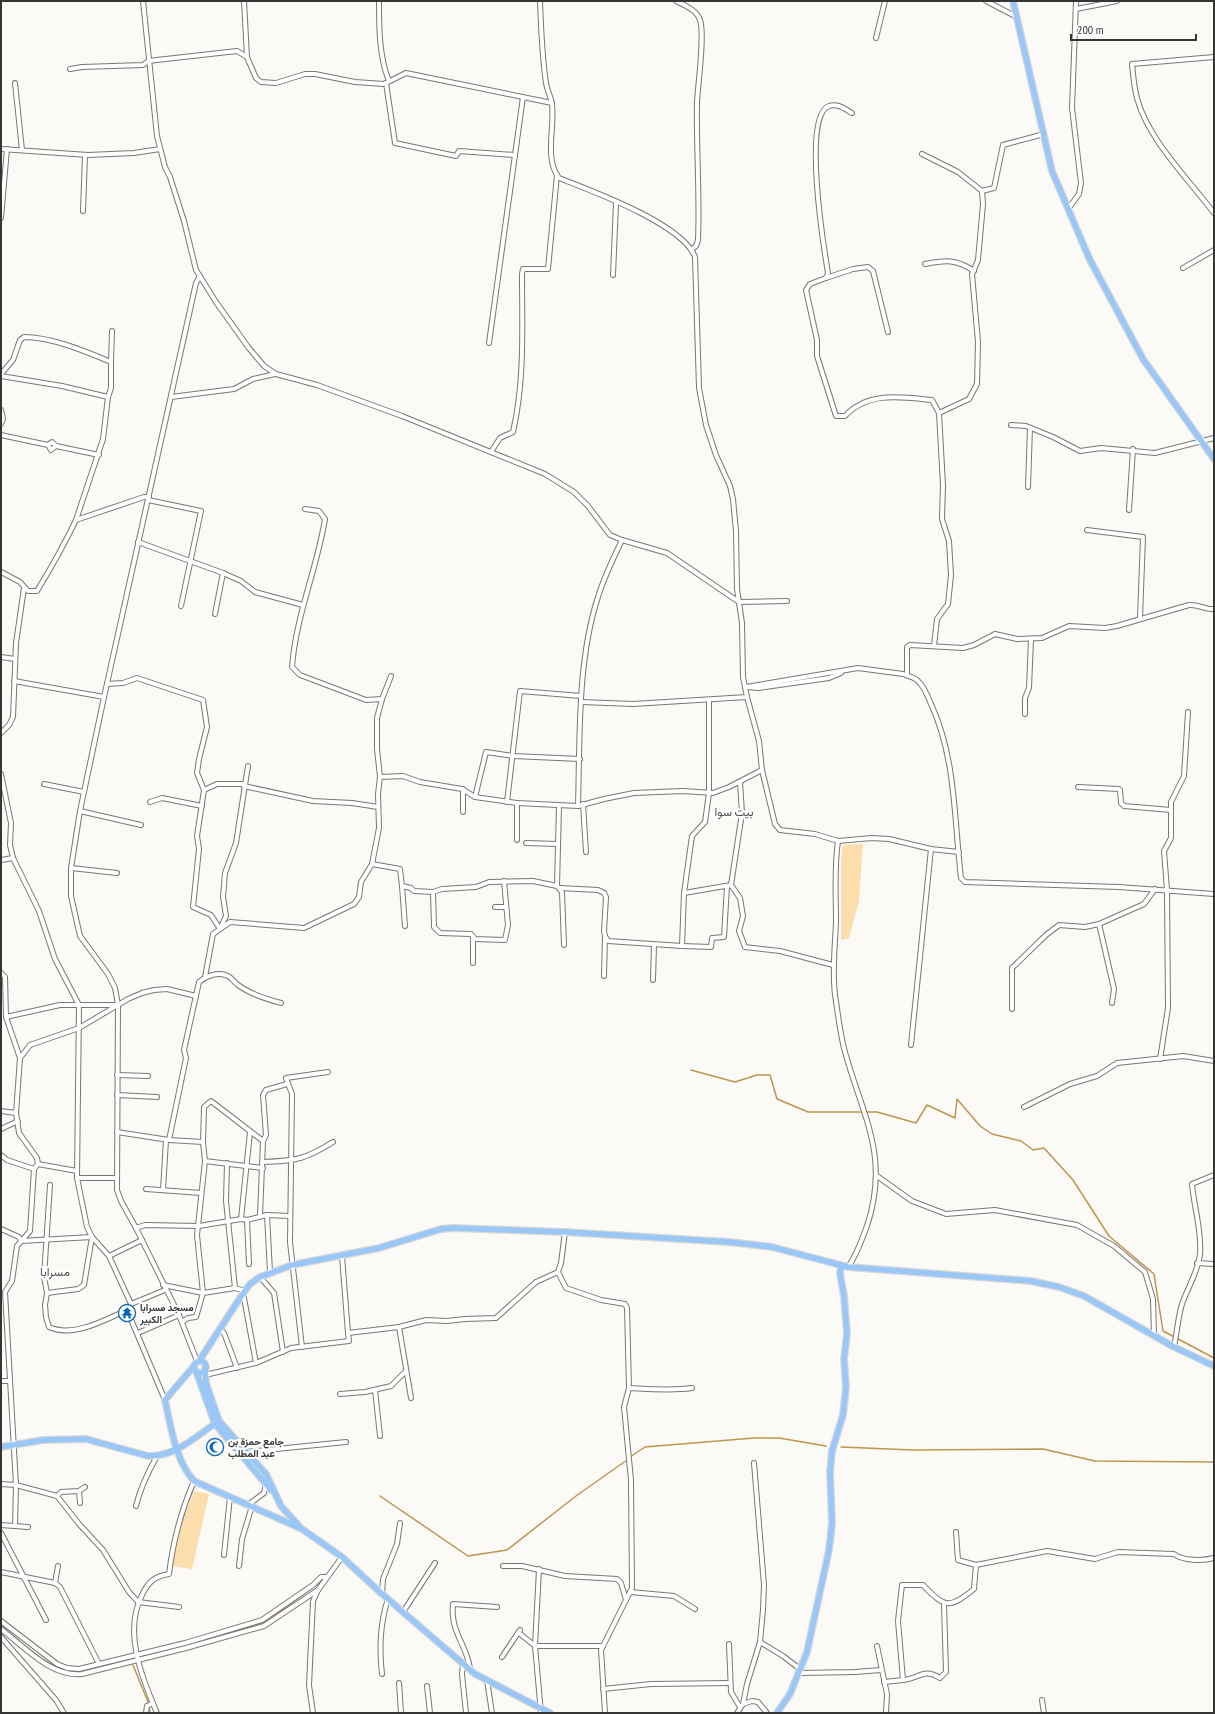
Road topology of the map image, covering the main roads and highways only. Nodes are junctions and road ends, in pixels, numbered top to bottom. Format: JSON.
{"nodes":[{"id":1,"x":1013,"y":1,"type":"edge"},
{"id":2,"x":1214,"y":460,"type":"edge"},
{"id":3,"x":841,"y":1266,"type":"junction"},
{"id":4,"x":196,"y":1365,"type":"junction"},
{"id":5,"x":1214,"y":1366,"type":"edge"},
{"id":6,"x":205,"y":1368,"type":"junction"},
{"id":7,"x":217,"y":1422,"type":"junction"},
{"id":8,"x":1,"y":1447,"type":"edge"},
{"id":9,"x":177,"y":1449,"type":"junction"},
{"id":10,"x":274,"y":1495,"type":"junction"},
{"id":11,"x":302,"y":1529,"type":"junction"},
{"id":12,"x":541,"y":1711,"type":"edge"},
{"id":13,"x":550,"y":1713,"type":"edge"},
{"id":14,"x":777,"y":1713,"type":"edge"}],
"edges":[{"from":1,"to":2,"type":"main road"},
{"from":3,"to":4,"type":"main road"},
{"from":3,"to":5,"type":"main road"},
{"from":3,"to":14,"type":"main road"},
{"from":4,"to":6,"type":"main road"},
{"from":4,"to":6,"type":"main road"},
{"from":4,"to":7,"type":"main road"},
{"from":4,"to":9,"type":"main road"},
{"from":6,"to":7,"type":"main road"},
{"from":7,"to":9,"type":"main road"},
{"from":7,"to":10,"type":"main road"},
{"from":7,"to":10,"type":"main road"},
{"from":8,"to":9,"type":"main road"},
{"from":9,"to":11,"type":"main road"},
{"from":10,"to":11,"type":"main road"},
{"from":11,"to":12,"type":"main road"},
{"from":12,"to":13,"type":"main road"}]}
